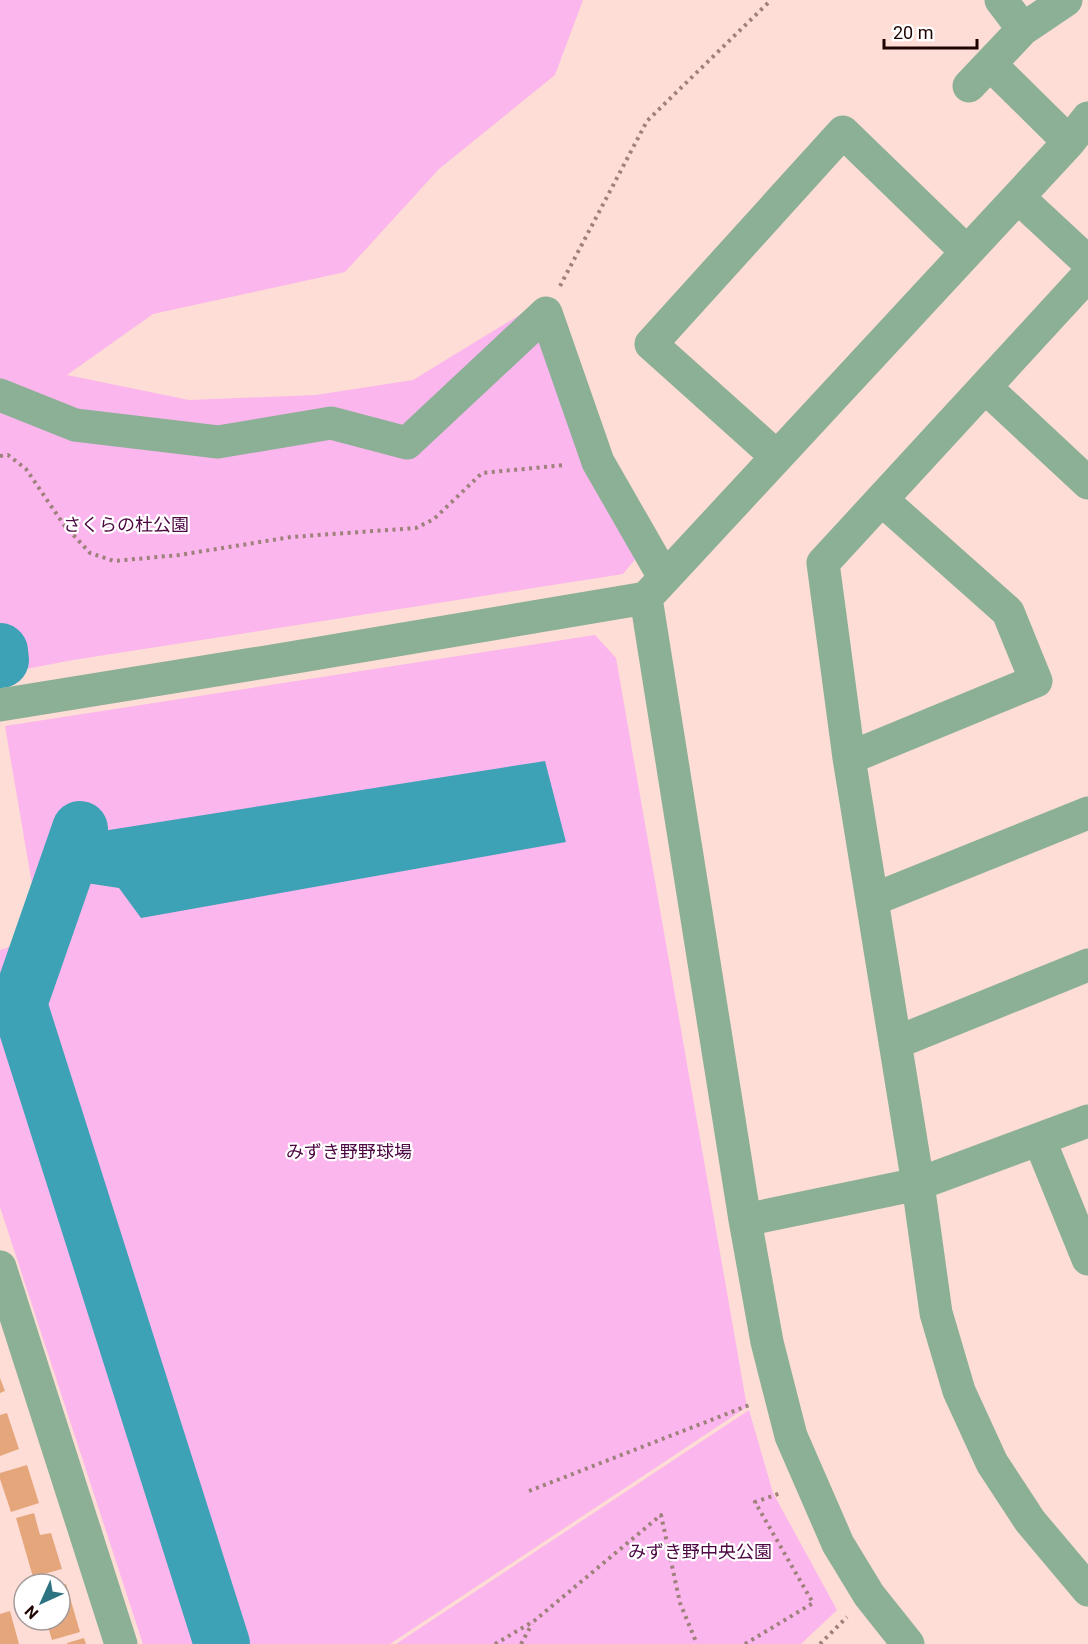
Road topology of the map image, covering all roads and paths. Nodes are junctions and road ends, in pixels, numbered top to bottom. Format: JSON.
{"nodes":[{"id":1,"x":771,"y":0,"type":"edge"},
{"id":2,"x":1000,"y":0,"type":"edge"},
{"id":3,"x":1066,"y":0,"type":"edge"},
{"id":4,"x":1023,"y":29,"type":"junction"},
{"id":5,"x":1078,"y":130,"type":"edge"},
{"id":6,"x":1018,"y":197,"type":"junction"},
{"id":7,"x":966,"y":251,"type":"junction"},
{"id":8,"x":1088,"y":262,"type":"edge"},
{"id":9,"x":1088,"y":275,"type":"edge"},
{"id":10,"x":546,"y":313,"type":"junction"},
{"id":11,"x":985,"y":387,"type":"junction"},
{"id":12,"x":0,"y":395,"type":"edge"},
{"id":13,"x":0,"y":456,"type":"edge"},
{"id":14,"x":776,"y":456,"type":"junction"},
{"id":15,"x":598,"y":462,"type":"junction"},
{"id":16,"x":1088,"y":483,"type":"edge"},
{"id":17,"x":882,"y":500,"type":"junction"},
{"id":18,"x":655,"y":587,"type":"junction"},
{"id":19,"x":0,"y":705,"type":"edge"},
{"id":20,"x":849,"y":758,"type":"junction"},
{"id":21,"x":1088,"y":813,"type":"edge"},
{"id":22,"x":872,"y":900,"type":"junction"},
{"id":23,"x":1088,"y":965,"type":"edge"},
{"id":24,"x":896,"y":1043,"type":"junction"},
{"id":25,"x":1088,"y":1121,"type":"edge"},
{"id":26,"x":1040,"y":1141,"type":"junction"},
{"id":27,"x":918,"y":1184,"type":"junction"},
{"id":28,"x":745,"y":1220,"type":"junction"},
{"id":29,"x":1088,"y":1259,"type":"edge"},
{"id":30,"x":0,"y":1267,"type":"edge"},
{"id":31,"x":780,"y":1393,"type":"junction"},
{"id":32,"x":810,"y":1484,"type":"junction"},
{"id":33,"x":529,"y":1491,"type":"dead end"},
{"id":34,"x":1088,"y":1590,"type":"edge"},
{"id":35,"x":534,"y":1621,"type":"junction"},
{"id":36,"x":121,"y":1644,"type":"edge"},
{"id":37,"x":495,"y":1644,"type":"edge"},
{"id":38,"x":520,"y":1644,"type":"edge"},
{"id":39,"x":697,"y":1644,"type":"edge"},
{"id":40,"x":745,"y":1644,"type":"edge"},
{"id":41,"x":908,"y":1644,"type":"edge"}],
"edges":[{"from":1,"to":10,"type":"path"},
{"from":2,"to":4,"type":"street"},
{"from":3,"to":4,"type":"street"},
{"from":4,"to":5,"type":"street"},
{"from":5,"to":6,"type":"street"},
{"from":6,"to":7,"type":"street"},
{"from":6,"to":8,"type":"street"},
{"from":7,"to":14,"type":"street"},
{"from":7,"to":14,"type":"street"},
{"from":9,"to":11,"type":"street"},
{"from":10,"to":12,"type":"street"},
{"from":10,"to":15,"type":"street"},
{"from":11,"to":16,"type":"street"},
{"from":11,"to":17,"type":"street"},
{"from":13,"to":15,"type":"path"},
{"from":14,"to":18,"type":"street"},
{"from":15,"to":18,"type":"street"},
{"from":17,"to":20,"type":"street"},
{"from":17,"to":20,"type":"street"},
{"from":18,"to":19,"type":"street"},
{"from":18,"to":28,"type":"street"},
{"from":20,"to":22,"type":"street"},
{"from":21,"to":22,"type":"street"},
{"from":22,"to":24,"type":"street"},
{"from":23,"to":24,"type":"street"},
{"from":24,"to":27,"type":"street"},
{"from":25,"to":26,"type":"street"},
{"from":26,"to":27,"type":"street"},
{"from":26,"to":29,"type":"street"},
{"from":27,"to":28,"type":"street"},
{"from":27,"to":34,"type":"street"},
{"from":28,"to":31,"type":"street"},
{"from":30,"to":36,"type":"street"},
{"from":31,"to":32,"type":"street"},
{"from":31,"to":33,"type":"path"},
{"from":32,"to":40,"type":"path"},
{"from":32,"to":41,"type":"street"},
{"from":35,"to":37,"type":"path"},
{"from":35,"to":38,"type":"path"},
{"from":35,"to":39,"type":"path"}]}
